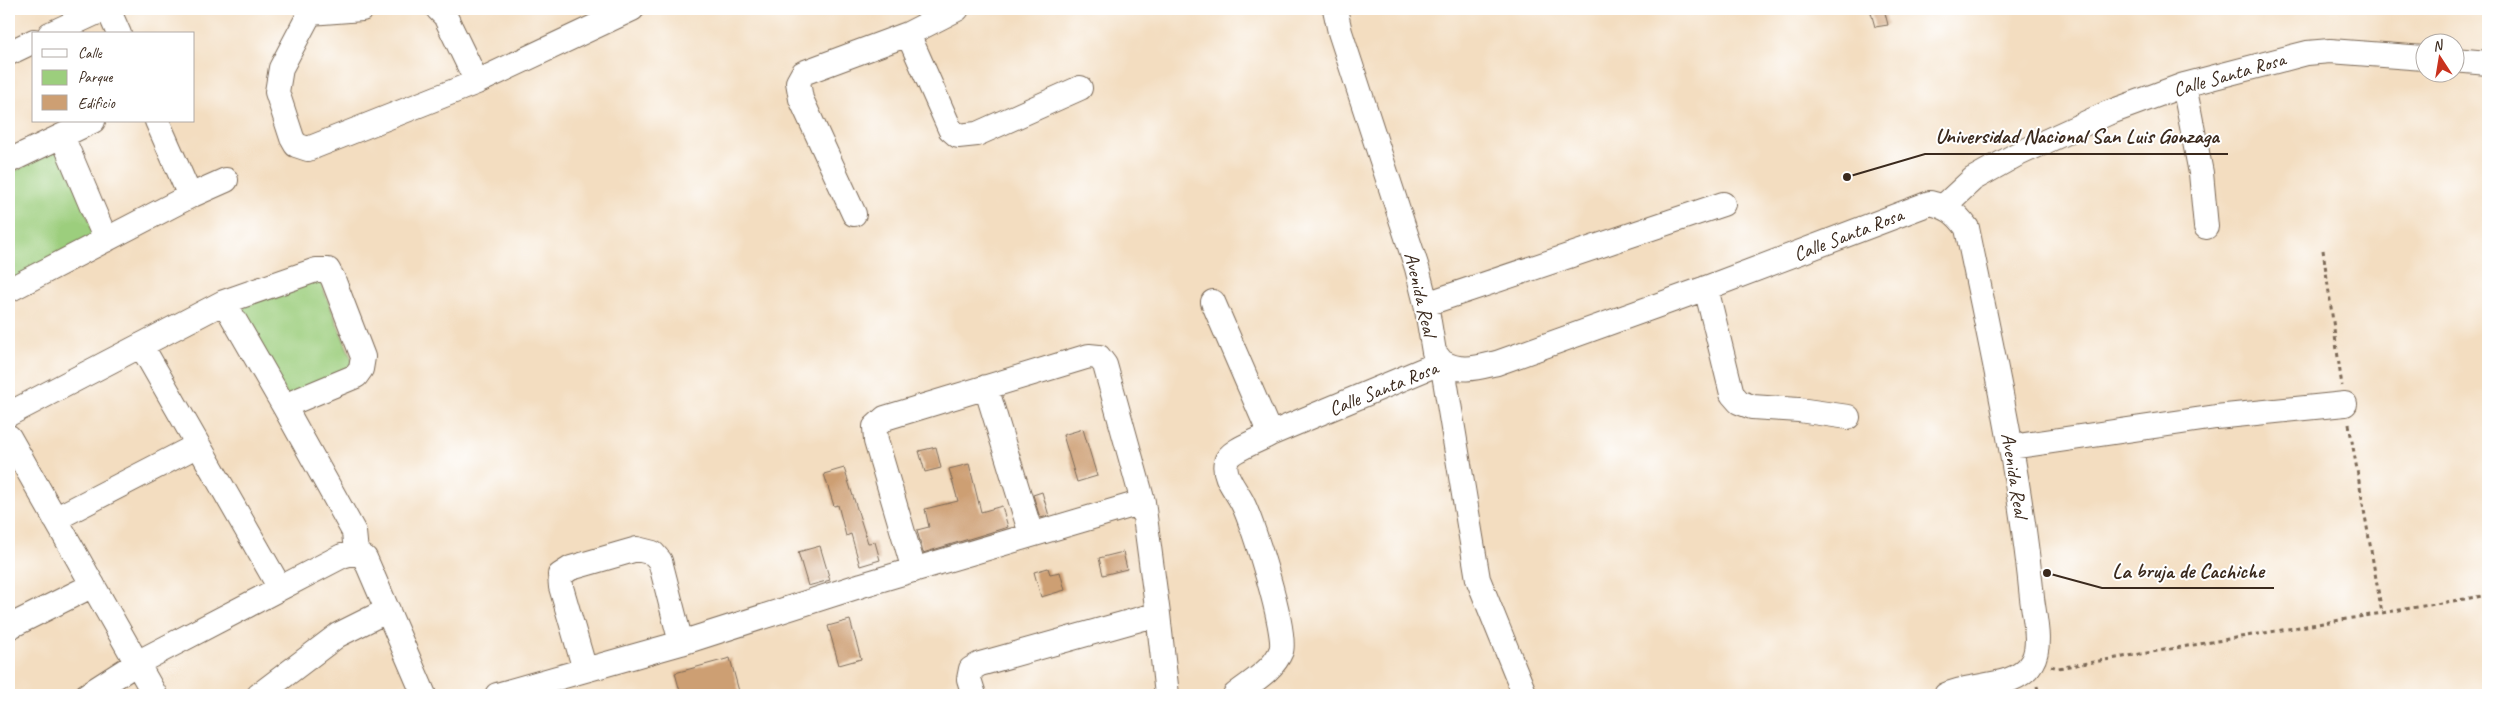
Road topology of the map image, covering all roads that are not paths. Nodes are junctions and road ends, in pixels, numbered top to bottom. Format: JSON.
{"nodes":[{"id":1,"x":104,"y":9,"type":"edge"},
{"id":2,"x":108,"y":9,"type":"edge"},
{"id":3,"x":362,"y":9,"type":"edge"},
{"id":4,"x":438,"y":9,"type":"edge"},
{"id":5,"x":632,"y":9,"type":"edge"},
{"id":6,"x":957,"y":9,"type":"edge"},
{"id":7,"x":1334,"y":9,"type":"edge"},
{"id":8,"x":310,"y":11,"type":"edge"},
{"id":9,"x":589,"y":18,"type":"edge"},
{"id":10,"x":54,"y":32,"type":"edge"},
{"id":11,"x":117,"y":32,"type":"edge"},
{"id":12,"x":908,"y":34,"type":"junction"},
{"id":13,"x":32,"y":42,"type":"edge"},
{"id":14,"x":9,"y":53,"type":"edge"},
{"id":15,"x":2414,"y":57,"type":"edge"},
{"id":16,"x":2464,"y":61,"type":"edge"},
{"id":17,"x":2488,"y":63,"type":"edge"},
{"id":18,"x":477,"y":82,"type":"junction"},
{"id":19,"x":2184,"y":85,"type":"junction"},
{"id":20,"x":1080,"y":88,"type":"dead end"},
{"id":21,"x":90,"y":122,"type":"edge"},
{"id":22,"x":157,"y":122,"type":"edge"},
{"id":23,"x":62,"y":136,"type":"junction"},
{"id":24,"x":9,"y":161,"type":"edge"},
{"id":25,"x":226,"y":180,"type":"dead end"},
{"id":26,"x":190,"y":196,"type":"junction"},
{"id":27,"x":1723,"y":204,"type":"dead end"},
{"id":28,"x":1944,"y":206,"type":"junction"},
{"id":29,"x":854,"y":214,"type":"dead end"},
{"id":30,"x":2206,"y":227,"type":"dead end"},
{"id":31,"x":106,"y":240,"type":"junction"},
{"id":32,"x":1706,"y":288,"type":"junction"},
{"id":33,"x":9,"y":290,"type":"edge"},
{"id":34,"x":224,"y":302,"type":"junction"},
{"id":35,"x":1212,"y":302,"type":"dead end"},
{"id":36,"x":1426,"y":304,"type":"junction"},
{"id":37,"x":141,"y":345,"type":"junction"},
{"id":38,"x":1442,"y":362,"type":"junction"},
{"id":39,"x":986,"y":387,"type":"junction"},
{"id":40,"x":2345,"y":404,"type":"road end"},
{"id":41,"x":284,"y":406,"type":"junction"},
{"id":42,"x":9,"y":414,"type":"edge"},
{"id":43,"x":1848,"y":417,"type":"dead end"},
{"id":44,"x":1270,"y":434,"type":"junction"},
{"id":45,"x":9,"y":437,"type":"edge"},
{"id":46,"x":198,"y":445,"type":"junction"},
{"id":47,"x":2011,"y":447,"type":"junction"},
{"id":48,"x":1143,"y":502,"type":"junction"},
{"id":49,"x":55,"y":519,"type":"junction"},
{"id":50,"x":1031,"y":534,"type":"junction"},
{"id":51,"x":356,"y":552,"type":"junction"},
{"id":52,"x":914,"y":570,"type":"junction"},
{"id":53,"x":93,"y":585,"type":"junction"},
{"id":54,"x":280,"y":588,"type":"junction"},
{"id":55,"x":388,"y":610,"type":"junction"},
{"id":56,"x":1158,"y":614,"type":"junction"},
{"id":57,"x":9,"y":628,"type":"edge"},
{"id":58,"x":681,"y":643,"type":"junction"},
{"id":59,"x":137,"y":663,"type":"junction"},
{"id":60,"x":585,"y":670,"type":"junction"},
{"id":61,"x":87,"y":695,"type":"edge"},
{"id":62,"x":155,"y":695,"type":"edge"},
{"id":63,"x":259,"y":695,"type":"edge"},
{"id":64,"x":424,"y":695,"type":"edge"},
{"id":65,"x":498,"y":695,"type":"edge"},
{"id":66,"x":974,"y":695,"type":"edge"},
{"id":67,"x":1167,"y":695,"type":"edge"},
{"id":68,"x":1235,"y":695,"type":"edge"},
{"id":69,"x":1525,"y":695,"type":"edge"},
{"id":70,"x":1946,"y":695,"type":"edge"}],
"edges":[{"from":1,"to":10,"type":"street"},
{"from":2,"to":11,"type":"street"},
{"from":3,"to":8,"type":"street"},
{"from":4,"to":18,"type":"street"},
{"from":5,"to":9,"type":"street"},
{"from":6,"to":12,"type":"street"},
{"from":7,"to":36,"type":"street","name":"Avenida Real"},
{"from":8,"to":18,"type":"street"},
{"from":9,"to":18,"type":"street"},
{"from":12,"to":20,"type":"street"},
{"from":12,"to":29,"type":"street"},
{"from":13,"to":14,"type":"street"},
{"from":15,"to":19,"type":"street","name":"Calle Santa Rosa"},
{"from":16,"to":17,"type":"street"},
{"from":19,"to":28,"type":"street","name":"Calle Santa Rosa"},
{"from":19,"to":30,"type":"street"},
{"from":21,"to":23,"type":"street"},
{"from":22,"to":26,"type":"street"},
{"from":23,"to":24,"type":"street"},
{"from":23,"to":31,"type":"street"},
{"from":25,"to":26,"type":"street"},
{"from":26,"to":31,"type":"street"},
{"from":27,"to":36,"type":"street"},
{"from":28,"to":32,"type":"street","name":"Calle Santa Rosa"},
{"from":28,"to":47,"type":"street","name":"Avenida Real"},
{"from":31,"to":33,"type":"street"},
{"from":32,"to":38,"type":"street","name":"Calle Santa Rosa"},
{"from":32,"to":43,"type":"street"},
{"from":34,"to":37,"type":"street"},
{"from":34,"to":41,"type":"street"},
{"from":34,"to":41,"type":"street"},
{"from":35,"to":44,"type":"street"},
{"from":36,"to":38,"type":"street","name":"Avenida Real"},
{"from":37,"to":42,"type":"street"},
{"from":37,"to":46,"type":"street"},
{"from":38,"to":44,"type":"street","name":"Calle Santa Rosa"},
{"from":38,"to":69,"type":"street","name":"Avenida Real"},
{"from":39,"to":48,"type":"street"},
{"from":39,"to":50,"type":"street"},
{"from":39,"to":52,"type":"street"},
{"from":40,"to":47,"type":"street"},
{"from":41,"to":51,"type":"street"},
{"from":44,"to":68,"type":"street","name":"Calle Santa Rosa"},
{"from":45,"to":49,"type":"street"},
{"from":46,"to":49,"type":"street"},
{"from":46,"to":54,"type":"street"},
{"from":47,"to":70,"type":"street","name":"Avenida Real"},
{"from":48,"to":50,"type":"street"},
{"from":48,"to":56,"type":"street"},
{"from":49,"to":53,"type":"street"},
{"from":50,"to":52,"type":"street"},
{"from":51,"to":54,"type":"street"},
{"from":51,"to":55,"type":"street"},
{"from":52,"to":58,"type":"street"},
{"from":53,"to":57,"type":"street"},
{"from":53,"to":59,"type":"street"},
{"from":54,"to":59,"type":"street"},
{"from":55,"to":63,"type":"street"},
{"from":55,"to":64,"type":"street"},
{"from":56,"to":66,"type":"street"},
{"from":56,"to":67,"type":"street"},
{"from":58,"to":60,"type":"street"},
{"from":58,"to":60,"type":"street"},
{"from":59,"to":61,"type":"street"},
{"from":59,"to":62,"type":"street"},
{"from":60,"to":65,"type":"street"}]}
